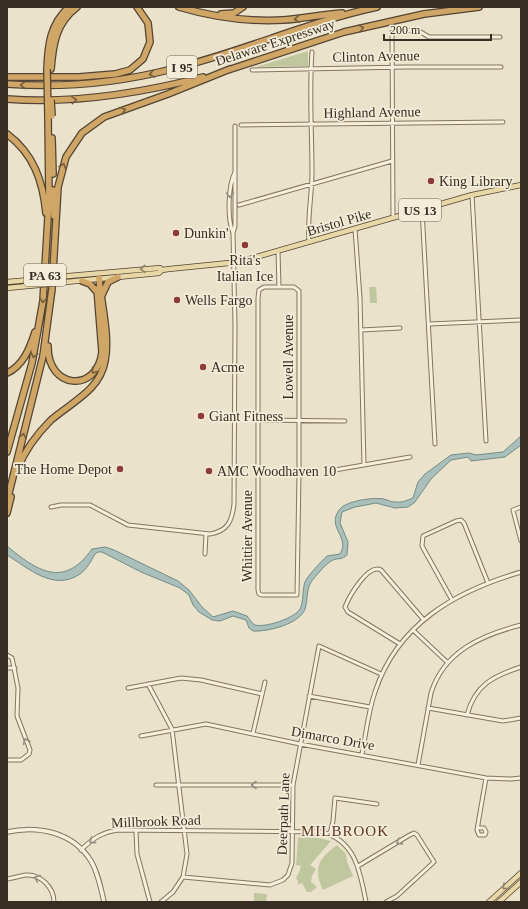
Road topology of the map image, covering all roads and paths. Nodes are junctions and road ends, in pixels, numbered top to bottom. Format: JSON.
{"nodes":[{"id":1,"x":69,"y":7,"type":"edge"},
{"id":2,"x":77,"y":7,"type":"edge"},
{"id":3,"x":137,"y":7,"type":"edge"},
{"id":4,"x":179,"y":7,"type":"edge"},
{"id":5,"x":243,"y":7,"type":"edge"},
{"id":6,"x":377,"y":7,"type":"edge"},
{"id":7,"x":480,"y":7,"type":"edge"},
{"id":8,"x":201,"y":13,"type":"junction"},
{"id":9,"x":350,"y":13,"type":"junction"},
{"id":10,"x":500,"y":37,"type":"dead end"},
{"id":11,"x":312,"y":52,"type":"dead end"},
{"id":12,"x":391,"y":67,"type":"junction"},
{"id":13,"x":501,"y":67,"type":"dead end"},
{"id":14,"x":311,"y":68,"type":"junction"},
{"id":15,"x":49,"y":69,"type":"junction"},
{"id":16,"x":230,"y":69,"type":"junction"},
{"id":17,"x":252,"y":70,"type":"dead end"},
{"id":18,"x":7,"y":77,"type":"edge"},
{"id":19,"x":7,"y":84,"type":"edge"},
{"id":20,"x":7,"y":99,"type":"edge"},
{"id":21,"x":50,"y":116,"type":"junction"},
{"id":22,"x":392,"y":122,"type":"junction"},
{"id":23,"x":503,"y":122,"type":"dead end"},
{"id":24,"x":311,"y":124,"type":"junction"},
{"id":25,"x":241,"y":125,"type":"dead end"},
{"id":26,"x":235,"y":126,"type":"dead end"},
{"id":27,"x":7,"y":134,"type":"edge"},
{"id":28,"x":392,"y":161,"type":"junction"},
{"id":29,"x":312,"y":184,"type":"junction"},
{"id":30,"x":521,"y":185,"type":"edge"},
{"id":31,"x":472,"y":195,"type":"junction"},
{"id":32,"x":239,"y":205,"type":"dead end"},
{"id":33,"x":422,"y":210,"type":"junction"},
{"id":34,"x":393,"y":218,"type":"junction"},
{"id":35,"x":355,"y":229,"type":"junction"},
{"id":36,"x":47,"y":233,"type":"junction"},
{"id":37,"x":309,"y":242,"type":"junction"},
{"id":38,"x":278,"y":251,"type":"junction"},
{"id":39,"x":54,"y":260,"type":"junction"},
{"id":40,"x":233,"y":263,"type":"junction"},
{"id":41,"x":162,"y":270,"type":"junction"},
{"id":42,"x":97,"y":277,"type":"junction"},
{"id":43,"x":118,"y":277,"type":"junction"},
{"id":44,"x":82,"y":281,"type":"junction"},
{"id":45,"x":7,"y":282,"type":"edge"},
{"id":46,"x":279,"y":287,"type":"junction"},
{"id":47,"x":7,"y":288,"type":"edge"},
{"id":48,"x":99,"y":294,"type":"junction"},
{"id":49,"x":40,"y":317,"type":"junction"},
{"id":50,"x":48,"y":318,"type":"junction"},
{"id":51,"x":521,"y":320,"type":"edge"},
{"id":52,"x":479,"y":322,"type":"junction"},
{"id":53,"x":429,"y":324,"type":"junction"},
{"id":54,"x":400,"y":328,"type":"dead end"},
{"id":55,"x":361,"y":330,"type":"junction"},
{"id":56,"x":7,"y":373,"type":"edge"},
{"id":57,"x":258,"y":420,"type":"junction"},
{"id":58,"x":299,"y":420,"type":"junction"},
{"id":59,"x":345,"y":421,"type":"dead end"},
{"id":60,"x":40,"y":432,"type":"junction"},
{"id":61,"x":486,"y":441,"type":"dead end"},
{"id":62,"x":435,"y":444,"type":"dead end"},
{"id":63,"x":7,"y":452,"type":"edge"},
{"id":64,"x":410,"y":457,"type":"dead end"},
{"id":65,"x":364,"y":465,"type":"junction"},
{"id":66,"x":329,"y":471,"type":"dead end"},
{"id":67,"x":7,"y":502,"type":"edge"},
{"id":68,"x":521,"y":507,"type":"edge"},
{"id":69,"x":51,"y":508,"type":"dead end"},
{"id":70,"x":7,"y":513,"type":"edge"},
{"id":71,"x":206,"y":534,"type":"junction"},
{"id":72,"x":521,"y":541,"type":"edge"},
{"id":73,"x":205,"y":554,"type":"dead end"},
{"id":74,"x":521,"y":572,"type":"edge"},
{"id":75,"x":488,"y":583,"type":"junction"},
{"id":76,"x":298,"y":593,"type":"joint"},
{"id":77,"x":452,"y":600,"type":"junction"},
{"id":78,"x":423,"y":619,"type":"junction"},
{"id":79,"x":521,"y":625,"type":"edge"},
{"id":80,"x":413,"y":630,"type":"junction"},
{"id":81,"x":400,"y":644,"type":"junction"},
{"id":82,"x":7,"y":655,"type":"edge"},
{"id":83,"x":447,"y":662,"type":"junction"},
{"id":84,"x":521,"y":667,"type":"edge"},
{"id":85,"x":7,"y":668,"type":"edge"},
{"id":86,"x":15,"y":668,"type":"junction"},
{"id":87,"x":382,"y":674,"type":"junction"},
{"id":88,"x":265,"y":682,"type":"dead end"},
{"id":89,"x":148,"y":684,"type":"junction"},
{"id":90,"x":128,"y":688,"type":"dead end"},
{"id":91,"x":262,"y":694,"type":"junction"},
{"id":92,"x":309,"y":696,"type":"junction"},
{"id":93,"x":370,"y":707,"type":"junction"},
{"id":94,"x":428,"y":708,"type":"junction"},
{"id":95,"x":467,"y":715,"type":"junction"},
{"id":96,"x":521,"y":718,"type":"edge"},
{"id":97,"x":172,"y":729,"type":"junction"},
{"id":98,"x":253,"y":733,"type":"junction"},
{"id":99,"x":141,"y":736,"type":"dead end"},
{"id":100,"x":300,"y":744,"type":"junction"},
{"id":101,"x":362,"y":754,"type":"junction"},
{"id":102,"x":7,"y":760,"type":"edge"},
{"id":103,"x":418,"y":765,"type":"junction"},
{"id":104,"x":486,"y":778,"type":"junction"},
{"id":105,"x":521,"y":778,"type":"edge"},
{"id":106,"x":156,"y":785,"type":"dead end"},
{"id":107,"x":179,"y":785,"type":"junction"},
{"id":108,"x":292,"y":786,"type":"junction"},
{"id":109,"x":377,"y":804,"type":"dead end"},
{"id":110,"x":478,"y":828,"type":"dead end"},
{"id":111,"x":184,"y":830,"type":"junction"},
{"id":112,"x":136,"y":831,"type":"junction"},
{"id":113,"x":292,"y":831,"type":"junction"},
{"id":114,"x":7,"y":832,"type":"edge"},
{"id":115,"x":330,"y":834,"type":"junction"},
{"id":116,"x":81,"y":850,"type":"junction"},
{"id":117,"x":358,"y":866,"type":"junction"},
{"id":118,"x":521,"y":873,"type":"edge"},
{"id":119,"x":183,"y":877,"type":"junction"},
{"id":120,"x":7,"y":879,"type":"edge"},
{"id":121,"x":521,"y":882,"type":"edge"},
{"id":122,"x":54,"y":902,"type":"edge"},
{"id":123,"x":104,"y":902,"type":"edge"},
{"id":124,"x":150,"y":902,"type":"edge"},
{"id":125,"x":161,"y":902,"type":"edge"},
{"id":126,"x":366,"y":902,"type":"edge"},
{"id":127,"x":386,"y":902,"type":"edge"},
{"id":128,"x":489,"y":902,"type":"edge"},
{"id":129,"x":499,"y":902,"type":"edge"}],
"edges":[{"from":1,"to":15,"type":"highway"},
{"from":2,"to":15,"type":"highway"},
{"from":3,"to":18,"type":"highway"},
{"from":4,"to":8,"type":"highway"},
{"from":5,"to":8,"type":"highway"},
{"from":6,"to":9,"type":"highway","name":"Delaware Expressway","number":"I 95"},
{"from":16,"to":7,"type":"highway","name":"Delaware Expressway","number":"I 95","one_way":true},
{"from":9,"to":8,"type":"highway","one_way":true},
{"from":9,"to":19,"type":"highway","name":"Delaware Expressway","number":"I 95","one_way":true},
{"from":10,"to":12,"type":"street"},
{"from":11,"to":14,"type":"street"},
{"from":12,"to":13,"type":"street","name":"Clinton Avenue"},
{"from":12,"to":14,"type":"street","name":"Clinton Avenue"},
{"from":12,"to":22,"type":"street"},
{"from":14,"to":17,"type":"street","name":"Clinton Avenue"},
{"from":14,"to":24,"type":"street"},
{"from":15,"to":21,"type":"highway","bridge":true},
{"from":20,"to":16,"type":"highway","name":"Delaware Expressway","number":"I 95","one_way":true},
{"from":39,"to":16,"type":"highway","one_way":true},
{"from":21,"to":36,"type":"highway"},
{"from":21,"to":39,"type":"highway"},
{"from":22,"to":23,"type":"street","name":"Highland Avenue"},
{"from":22,"to":24,"type":"street","name":"Highland Avenue"},
{"from":22,"to":28,"type":"street"},
{"from":24,"to":25,"type":"street","name":"Highland Avenue"},
{"from":24,"to":29,"type":"street"},
{"from":26,"to":40,"type":"street"},
{"from":27,"to":36,"type":"highway"},
{"from":28,"to":29,"type":"street"},
{"from":28,"to":34,"type":"street"},
{"from":29,"to":32,"type":"street"},
{"from":29,"to":37,"type":"street"},
{"from":30,"to":31,"type":"main road","name":"Bristol Pike","number":"US 13"},
{"from":31,"to":33,"type":"main road","name":"Bristol Pike","number":"US 13"},
{"from":31,"to":52,"type":"street"},
{"from":33,"to":34,"type":"main road","name":"Bristol Pike","number":"US 13"},
{"from":33,"to":53,"type":"street"},
{"from":34,"to":35,"type":"main road","name":"Bristol Pike","number":"US 13"},
{"from":35,"to":37,"type":"main road","name":"Bristol Pike","number":"US 13"},
{"from":35,"to":55,"type":"street"},
{"from":36,"to":49,"type":"highway","number":"PA 63","one_way":true},
{"from":37,"to":38,"type":"main road","name":"Bristol Pike","number":"US 13"},
{"from":38,"to":40,"type":"main road","name":"Bristol Pike","number":"US 13"},
{"from":38,"to":46,"type":"street"},
{"from":39,"to":50,"type":"highway","number":"PA 63"},
{"from":40,"to":41,"type":"main road","name":"Bristol Pike","number":"US 13"},
{"from":40,"to":71,"type":"street"},
{"from":41,"to":42,"type":"main road","name":"Bristol Pike","number":"US 13","one_way":true},
{"from":41,"to":43,"type":"main road","name":"Bristol Pike","number":"US 13"},
{"from":42,"to":43,"type":"main road","name":"Bristol Pike","number":"US 13"},
{"from":42,"to":44,"type":"main road","name":"Bristol Pike","number":"US 13"},
{"from":42,"to":45,"type":"main road","name":"Bristol Pike","number":"US 13","bridge":true},
{"from":42,"to":48,"type":"highway"},
{"from":43,"to":48,"type":"highway"},
{"from":44,"to":47,"type":"main road","name":"Bristol Pike","number":"US 13","bridge":true},
{"from":44,"to":48,"type":"highway"},
{"from":46,"to":57,"type":"street","name":"Whittier Avenue"},
{"from":46,"to":58,"type":"street","name":"Lowell Avenue"},
{"from":48,"to":50,"type":"highway","one_way":true},
{"from":48,"to":60,"type":"highway"},
{"from":49,"to":56,"type":"highway"},
{"from":49,"to":63,"type":"highway","number":"PA 63","one_way":true},
{"from":67,"to":50,"type":"highway","number":"PA 63","one_way":true},
{"from":51,"to":52,"type":"street"},
{"from":52,"to":53,"type":"street"},
{"from":52,"to":61,"type":"street"},
{"from":53,"to":62,"type":"street"},
{"from":54,"to":55,"type":"street"},
{"from":55,"to":65,"type":"street"},
{"from":57,"to":58,"type":"street"},
{"from":57,"to":76,"type":"street","name":"Whittier Avenue"},
{"from":58,"to":59,"type":"street"},
{"from":58,"to":76,"type":"street","name":"Lowell Avenue"},
{"from":60,"to":67,"type":"highway"},
{"from":60,"to":70,"type":"highway"},
{"from":64,"to":65,"type":"street"},
{"from":65,"to":66,"type":"street"},
{"from":68,"to":72,"type":"street"},
{"from":69,"to":71,"type":"street"},
{"from":71,"to":73,"type":"street"},
{"from":74,"to":75,"type":"street"},
{"from":75,"to":77,"type":"street"},
{"from":75,"to":77,"type":"street"},
{"from":77,"to":78,"type":"street"},
{"from":78,"to":80,"type":"street"},
{"from":78,"to":81,"type":"street"},
{"from":79,"to":83,"type":"street"},
{"from":80,"to":81,"type":"street"},
{"from":80,"to":83,"type":"street"},
{"from":81,"to":87,"type":"street"},
{"from":82,"to":86,"type":"street"},
{"from":83,"to":94,"type":"street"},
{"from":84,"to":95,"type":"street"},
{"from":85,"to":86,"type":"street"},
{"from":102,"to":86,"type":"street","one_way":true},
{"from":87,"to":92,"type":"street","name":"Deerpath Lane"},
{"from":87,"to":93,"type":"street"},
{"from":88,"to":91,"type":"street"},
{"from":89,"to":90,"type":"street"},
{"from":89,"to":91,"type":"street"},
{"from":89,"to":97,"type":"street"},
{"from":91,"to":98,"type":"street"},
{"from":92,"to":93,"type":"street"},
{"from":92,"to":100,"type":"street","name":"Deerpath Lane"},
{"from":93,"to":101,"type":"street"},
{"from":94,"to":95,"type":"street"},
{"from":94,"to":103,"type":"street"},
{"from":95,"to":96,"type":"street"},
{"from":97,"to":98,"type":"street","name":"Dimarco Drive"},
{"from":97,"to":99,"type":"street","name":"Dimarco Drive"},
{"from":97,"to":107,"type":"street"},
{"from":98,"to":100,"type":"street","name":"Dimarco Drive"},
{"from":100,"to":101,"type":"street","name":"Dimarco Drive"},
{"from":100,"to":108,"type":"street","name":"Deerpath Lane"},
{"from":101,"to":103,"type":"street","name":"Dimarco Drive"},
{"from":103,"to":104,"type":"street","name":"Dimarco Drive"},
{"from":104,"to":105,"type":"street","name":"Dimarco Drive"},
{"from":104,"to":110,"type":"street"},
{"from":106,"to":107,"type":"street"},
{"from":108,"to":107,"type":"street","one_way":true},
{"from":107,"to":111,"type":"street"},
{"from":108,"to":113,"type":"street","name":"Deerpath Lane"},
{"from":109,"to":115,"type":"street"},
{"from":111,"to":112,"type":"street","name":"Millbrook Road"},
{"from":111,"to":113,"type":"street","name":"Millbrook Road"},
{"from":111,"to":119,"type":"street"},
{"from":112,"to":116,"type":"street","name":"Millbrook Road","one_way":true},
{"from":112,"to":124,"type":"street"},
{"from":113,"to":115,"type":"street","name":"Millbrook Road"},
{"from":113,"to":119,"type":"street","name":"Deerpath Lane"},
{"from":114,"to":116,"type":"street"},
{"from":115,"to":117,"type":"street"},
{"from":116,"to":123,"type":"street"},
{"from":117,"to":126,"type":"street"},
{"from":127,"to":117,"type":"street","one_way":true},
{"from":118,"to":128,"type":"main road","one_way":true},
{"from":119,"to":125,"type":"street"},
{"from":122,"to":120,"type":"street","one_way":true},
{"from":121,"to":129,"type":"main road"}]}
